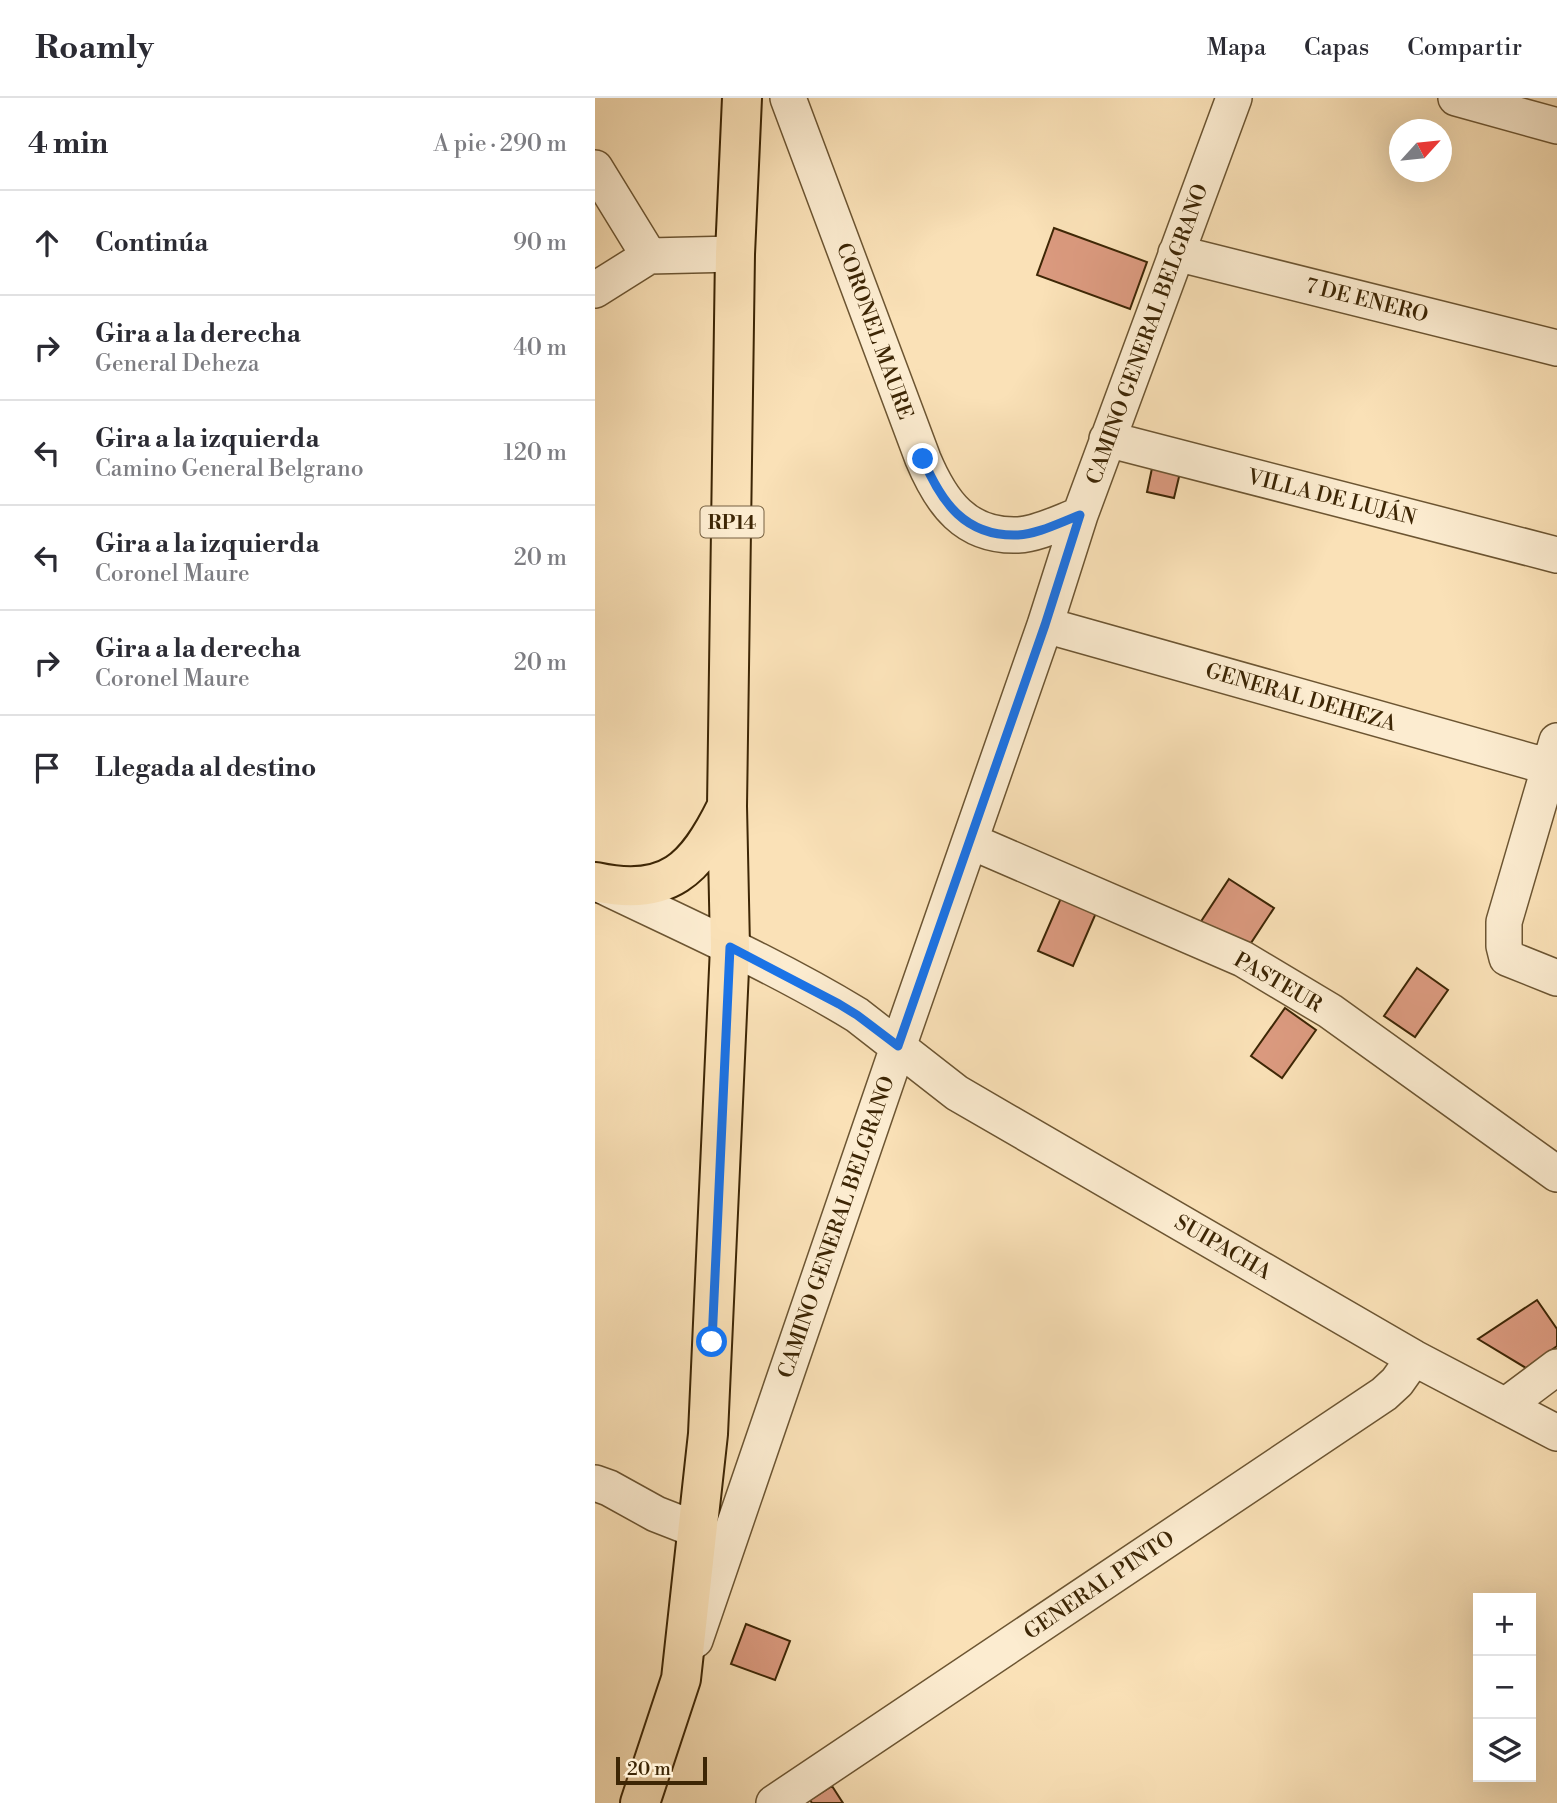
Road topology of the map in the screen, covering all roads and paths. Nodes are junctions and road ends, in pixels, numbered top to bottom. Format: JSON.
{"nodes":[{"id":1,"x":742,"y":98,"type":"edge"},
{"id":2,"x":788,"y":98,"type":"edge"},
{"id":3,"x":1234,"y":98,"type":"edge"},
{"id":4,"x":1456,"y":98,"type":"edge"},
{"id":5,"x":1557,"y":126,"type":"edge"},
{"id":6,"x":595,"y":168,"type":"edge"},
{"id":7,"x":1176,"y":253,"type":"junction"},
{"id":8,"x":735,"y":254,"type":"junction"},
{"id":9,"x":649,"y":256,"type":"junction"},
{"id":10,"x":595,"y":290,"type":"edge"},
{"id":11,"x":1557,"y":348,"type":"edge"},
{"id":12,"x":1107,"y":439,"type":"junction"},
{"id":13,"x":1080,"y":515,"type":"junction"},
{"id":14,"x":1557,"y":555,"type":"edge"},
{"id":15,"x":1045,"y":625,"type":"junction"},
{"id":16,"x":1555,"y":759,"type":"edge"},
{"id":17,"x":727,"y":806,"type":"junction"},
{"id":18,"x":970,"y":841,"type":"junction"},
{"id":19,"x":595,"y":882,"type":"edge"},
{"id":20,"x":730,"y":947,"type":"junction"},
{"id":21,"x":1557,"y":978,"type":"edge"},
{"id":22,"x":898,"y":1046,"type":"junction"},
{"id":23,"x":1557,"y":1174,"type":"edge"},
{"id":24,"x":1414,"y":1358,"type":"junction"},
{"id":25,"x":1557,"y":1367,"type":"edge"},
{"id":26,"x":1505,"y":1406,"type":"junction"},
{"id":27,"x":1557,"y":1433,"type":"edge"},
{"id":28,"x":595,"y":1483,"type":"edge"},
{"id":29,"x":697,"y":1530,"type":"junction"},
{"id":30,"x":681,"y":1679,"type":"junction"},
{"id":31,"x":640,"y":1803,"type":"edge"},
{"id":32,"x":774,"y":1803,"type":"edge"}],
"edges":[{"from":1,"to":8,"type":"main road","number":"RP14"},
{"from":2,"to":13,"type":"street","name":"CORONEL MAURE"},
{"from":3,"to":7,"type":"street","name":"CAMINO GENERAL BELGRANO"},
{"from":4,"to":5,"type":"street"},
{"from":6,"to":9,"type":"street"},
{"from":7,"to":11,"type":"street","name":"7 DE ENERO"},
{"from":7,"to":12,"type":"street","name":"CAMINO GENERAL BELGRANO"},
{"from":8,"to":9,"type":"street"},
{"from":8,"to":17,"type":"main road","number":"RP14"},
{"from":9,"to":10,"type":"street"},
{"from":12,"to":13,"type":"street","name":"CAMINO GENERAL BELGRANO"},
{"from":12,"to":14,"type":"street","name":"VILLA DE LUJÁN"},
{"from":13,"to":15,"type":"street","name":"CAMINO GENERAL BELGRANO"},
{"from":15,"to":16,"type":"street","name":"GENERAL DEHEZA"},
{"from":15,"to":18,"type":"street","name":"CAMINO GENERAL BELGRANO"},
{"from":16,"to":21,"type":"street"},
{"from":17,"to":19,"type":"main road"},
{"from":17,"to":20,"type":"main road","number":"RP14"},
{"from":18,"to":22,"type":"street","name":"CAMINO GENERAL BELGRANO"},
{"from":18,"to":23,"type":"street","name":"PASTEUR"},
{"from":19,"to":20,"type":"street"},
{"from":20,"to":22,"type":"street"},
{"from":20,"to":29,"type":"main road","number":"RP14"},
{"from":22,"to":24,"type":"street","name":"SUIPACHA"},
{"from":22,"to":30,"type":"street","name":"CAMINO GENERAL BELGRANO"},
{"from":24,"to":26,"type":"street","name":"SUIPACHA"},
{"from":24,"to":32,"type":"street","name":"GENERAL PINTO"},
{"from":25,"to":26,"type":"street"},
{"from":26,"to":27,"type":"street","name":"SUIPACHA"},
{"from":28,"to":29,"type":"street"},
{"from":29,"to":30,"type":"main road","number":"RP14"},
{"from":30,"to":31,"type":"main road","name":"CAMINO GENERAL BELGRANO","number":"RP14"}]}
